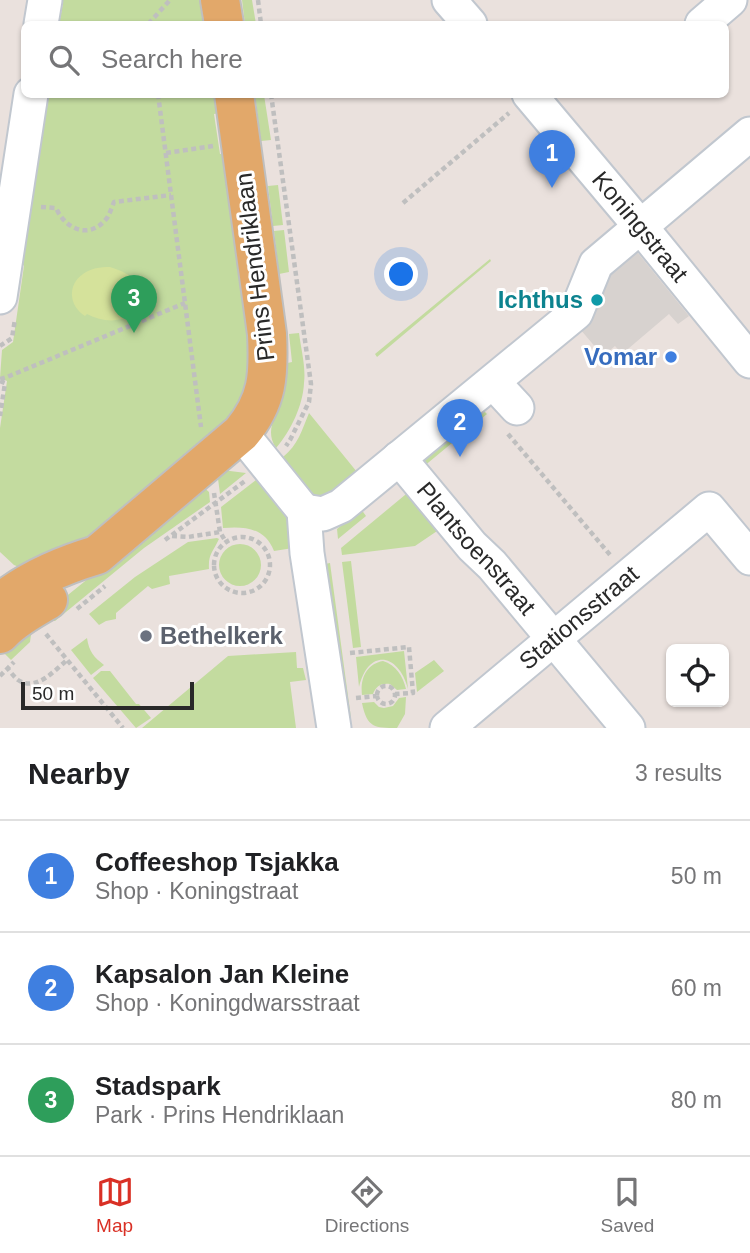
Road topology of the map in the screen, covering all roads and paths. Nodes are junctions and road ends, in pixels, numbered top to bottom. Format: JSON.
{"nodes":[{"id":1,"x":45,"y":0,"type":"edge"},
{"id":2,"x":170,"y":0,"type":"edge"},
{"id":3,"x":220,"y":0,"type":"edge"},
{"id":4,"x":258,"y":0,"type":"edge"},
{"id":5,"x":449,"y":0,"type":"edge"},
{"id":6,"x":730,"y":0,"type":"edge"},
{"id":7,"x":42,"y":21,"type":"edge"},
{"id":8,"x":151,"y":21,"type":"edge"},
{"id":9,"x":224,"y":21,"type":"edge"},
{"id":10,"x":261,"y":21,"type":"edge"},
{"id":11,"x":467,"y":21,"type":"edge"},
{"id":12,"x":706,"y":21,"type":"edge"},
{"id":13,"x":29,"y":98,"type":"edge"},
{"id":14,"x":159,"y":98,"type":"edge"},
{"id":15,"x":235,"y":98,"type":"edge"},
{"id":16,"x":272,"y":98,"type":"edge"},
{"id":17,"x":526,"y":98,"type":"edge"},
{"id":18,"x":532,"y":98,"type":"edge"},
{"id":19,"x":750,"y":134,"type":"edge"},
{"id":20,"x":224,"y":144,"type":"dead end"},
{"id":21,"x":166,"y":153,"type":"junction"},
{"id":22,"x":171,"y":195,"type":"junction"},
{"id":23,"x":403,"y":203,"type":"dead end"},
{"id":24,"x":8,"y":224,"type":"edge"},
{"id":25,"x":640,"y":226,"type":"junction"},
{"id":26,"x":0,"y":297,"type":"edge"},
{"id":27,"x":185,"y":303,"type":"junction"},
{"id":28,"x":124,"y":319,"type":"dead end"},
{"id":29,"x":128,"y":327,"type":"junction"},
{"id":30,"x":750,"y":361,"type":"edge"},
{"id":31,"x":499,"y":377,"type":"junction"},
{"id":32,"x":0,"y":380,"type":"edge"},
{"id":33,"x":515,"y":410,"type":"joint"},
{"id":34,"x":0,"y":416,"type":"edge"},
{"id":35,"x":241,"y":433,"type":"junction"},
{"id":36,"x":400,"y":458,"type":"junction"},
{"id":37,"x":206,"y":464,"type":"junction"},
{"id":38,"x":267,"y":465,"type":"junction"},
{"id":39,"x":304,"y":510,"type":"junction"},
{"id":40,"x":226,"y":542,"type":"junction"},
{"id":41,"x":750,"y":558,"type":"edge"},
{"id":42,"x":628,"y":576,"type":"junction"},
{"id":43,"x":13,"y":618,"type":"edge"},
{"id":44,"x":554,"y":639,"type":"junction"},
{"id":45,"x":349,"y":653,"type":"dead end"},
{"id":46,"x":67,"y":660,"type":"junction"},
{"id":47,"x":395,"y":694,"type":"junction"},
{"id":48,"x":376,"y":696,"type":"junction"},
{"id":49,"x":355,"y":698,"type":"dead end"},
{"id":50,"x":124,"y":728,"type":"edge"},
{"id":51,"x":334,"y":728,"type":"edge"},
{"id":52,"x":447,"y":728,"type":"edge"},
{"id":53,"x":628,"y":728,"type":"edge"}],
"edges":[{"from":1,"to":7,"type":"street"},
{"from":2,"to":8,"type":"path"},
{"from":3,"to":9,"type":"main road"},
{"from":4,"to":10,"type":"path"},
{"from":5,"to":11,"type":"street"},
{"from":6,"to":12,"type":"street"},
{"from":13,"to":24,"type":"street"},
{"from":14,"to":21,"type":"path"},
{"from":15,"to":35,"type":"main road","name":"Prins Hendriklaan"},
{"from":16,"to":38,"type":"path"},
{"from":17,"to":23,"type":"path"},
{"from":18,"to":25,"type":"street","name":"Koningstraat"},
{"from":19,"to":25,"type":"street"},
{"from":20,"to":21,"type":"path"},
{"from":21,"to":22,"type":"path"},
{"from":22,"to":24,"type":"path"},
{"from":22,"to":27,"type":"path"},
{"from":24,"to":26,"type":"street"},
{"from":25,"to":30,"type":"street","name":"Koningstraat"},
{"from":25,"to":31,"type":"street"},
{"from":27,"to":29,"type":"path"},
{"from":27,"to":37,"type":"path"},
{"from":28,"to":29,"type":"path"},
{"from":29,"to":32,"type":"path"},
{"from":31,"to":33,"type":"street"},
{"from":31,"to":36,"type":"street"},
{"from":32,"to":34,"type":"path"},
{"from":33,"to":42,"type":"path"},
{"from":35,"to":37,"type":"main road","name":"Prins Hendriklaan"},
{"from":35,"to":38,"type":"street"},
{"from":36,"to":39,"type":"street"},
{"from":36,"to":44,"type":"street","name":"Plantsoenstraat"},
{"from":37,"to":43,"type":"main road","name":"Prins Hendriklaan"},
{"from":38,"to":39,"type":"street"},
{"from":38,"to":40,"type":"path"},
{"from":39,"to":51,"type":"street"},
{"from":40,"to":40,"type":"path"},
{"from":41,"to":42,"type":"street","name":"Stationsstraat"},
{"from":42,"to":44,"type":"street","name":"Stationsstraat"},
{"from":43,"to":46,"type":"path"},
{"from":43,"to":46,"type":"path"},
{"from":44,"to":52,"type":"street","name":"Stationsstraat"},
{"from":44,"to":53,"type":"street","name":"Plantsoenstraat"},
{"from":45,"to":47,"type":"path"},
{"from":46,"to":50,"type":"path"},
{"from":47,"to":48,"type":"path"},
{"from":47,"to":48,"type":"path"},
{"from":48,"to":49,"type":"path"}]}
